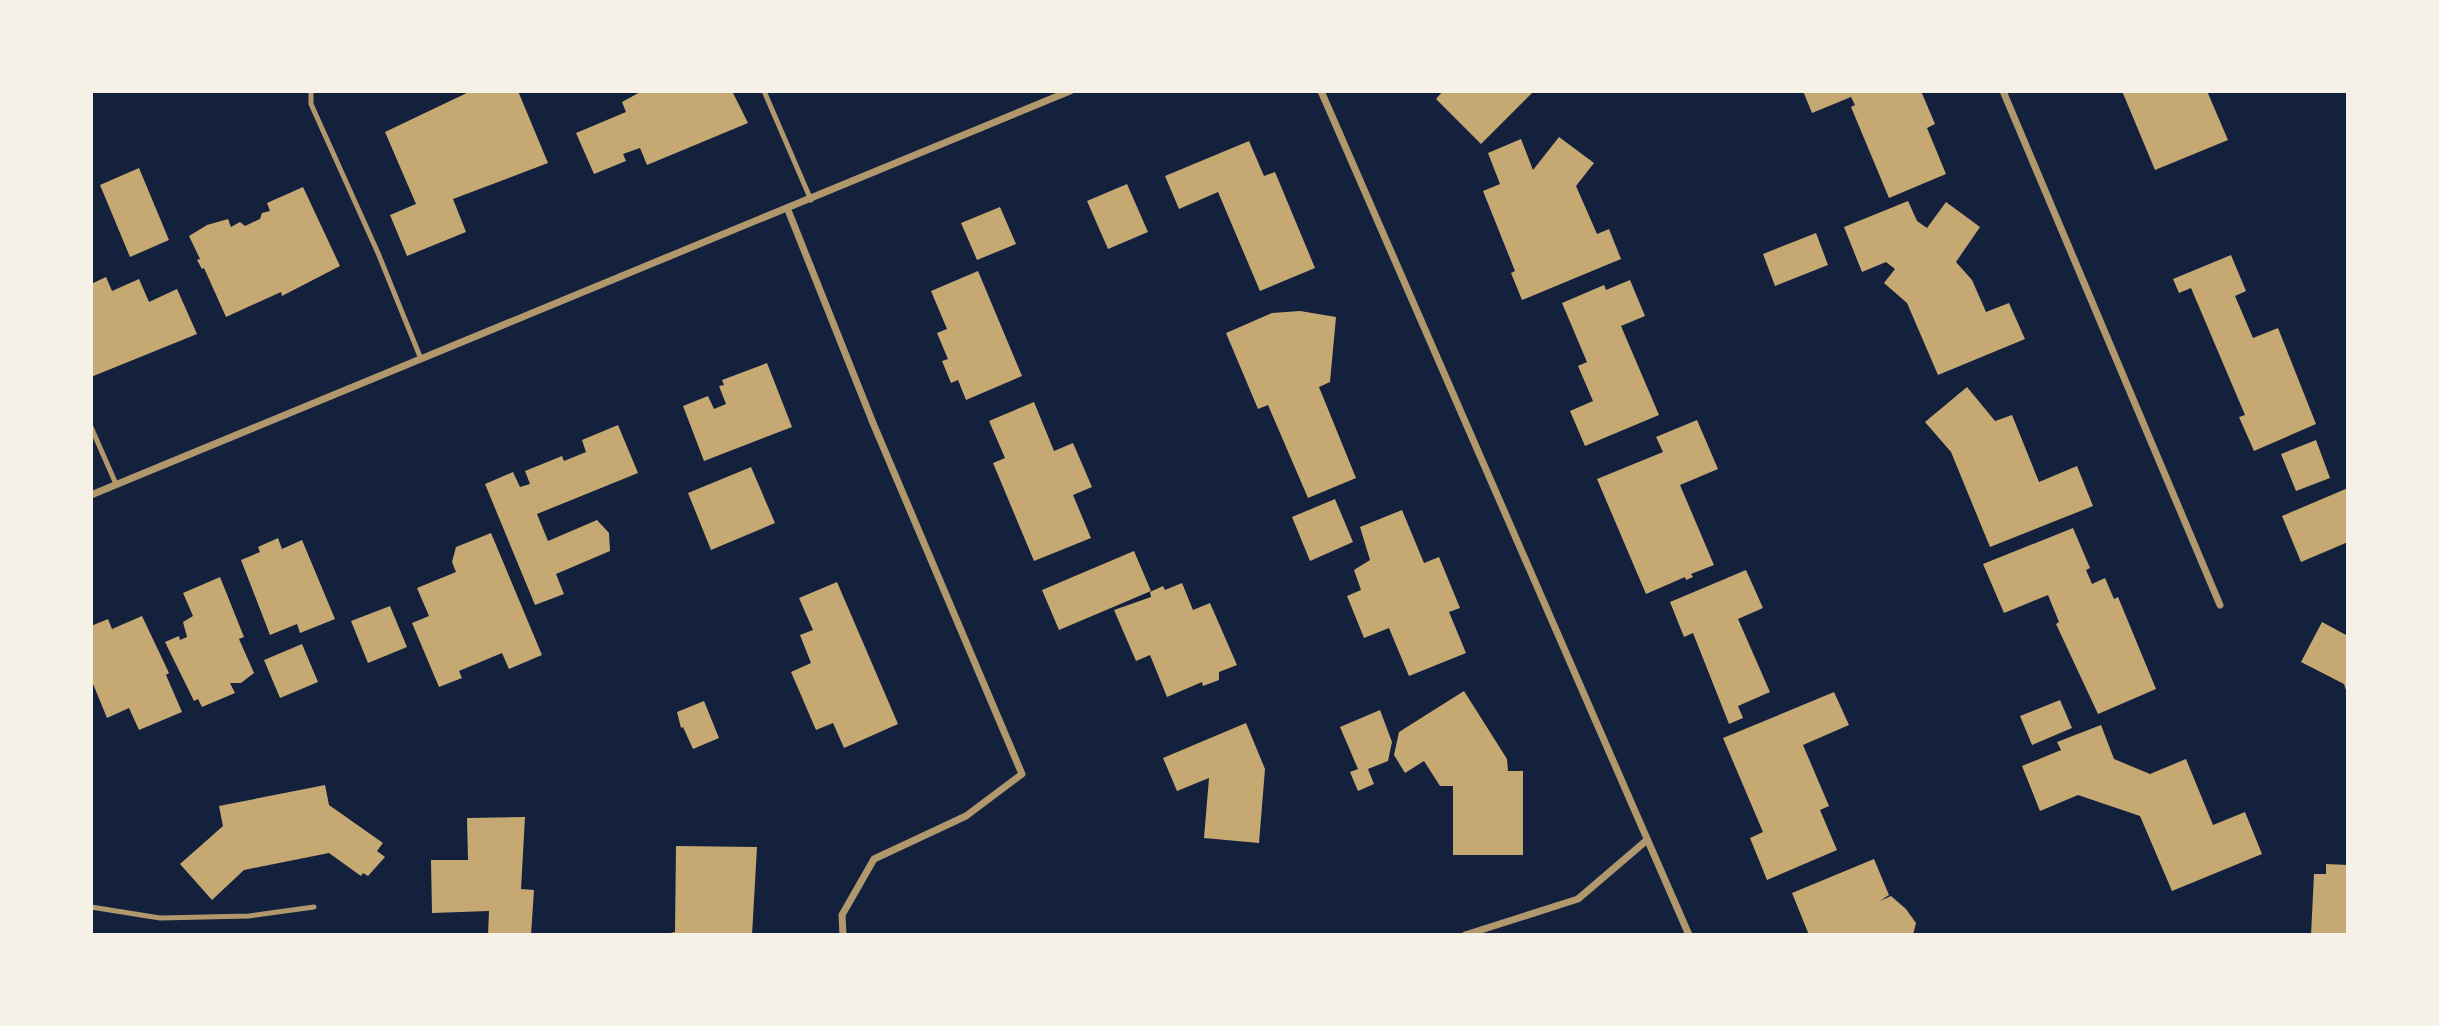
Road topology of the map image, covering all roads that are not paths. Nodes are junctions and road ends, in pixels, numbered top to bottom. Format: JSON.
{"nodes":[{"id":1,"x":311,"y":91,"type":"edge"},
{"id":2,"x":764,"y":91,"type":"edge"},
{"id":3,"x":1070,"y":91,"type":"edge"},
{"id":4,"x":1321,"y":91,"type":"edge"},
{"id":5,"x":2003,"y":91,"type":"edge"},
{"id":6,"x":811,"y":200,"type":"junction"},
{"id":7,"x":788,"y":210,"type":"junction"},
{"id":8,"x":421,"y":359,"type":"junction"},
{"id":9,"x":91,"y":427,"type":"edge"},
{"id":10,"x":116,"y":484,"type":"junction"},
{"id":11,"x":91,"y":495,"type":"edge"},
{"id":12,"x":2220,"y":605,"type":"dead end"},
{"id":13,"x":1647,"y":840,"type":"junction"},
{"id":14,"x":91,"y":907,"type":"edge"},
{"id":15,"x":314,"y":907,"type":"dead end"},
{"id":16,"x":843,"y":935,"type":"edge"},
{"id":17,"x":1465,"y":935,"type":"edge"},
{"id":18,"x":1689,"y":935,"type":"edge"}],
"edges":[{"from":1,"to":8,"type":"lane"},
{"from":2,"to":6,"type":"lane"},
{"from":3,"to":6,"type":"street"},
{"from":4,"to":13,"type":"street"},
{"from":5,"to":12,"type":"street"},
{"from":6,"to":7,"type":"street"},
{"from":7,"to":8,"type":"street"},
{"from":7,"to":16,"type":"street"},
{"from":8,"to":10,"type":"street"},
{"from":9,"to":10,"type":"lane"},
{"from":10,"to":11,"type":"street"},
{"from":13,"to":17,"type":"street"},
{"from":13,"to":18,"type":"street"},
{"from":14,"to":15,"type":"lane"}]}
